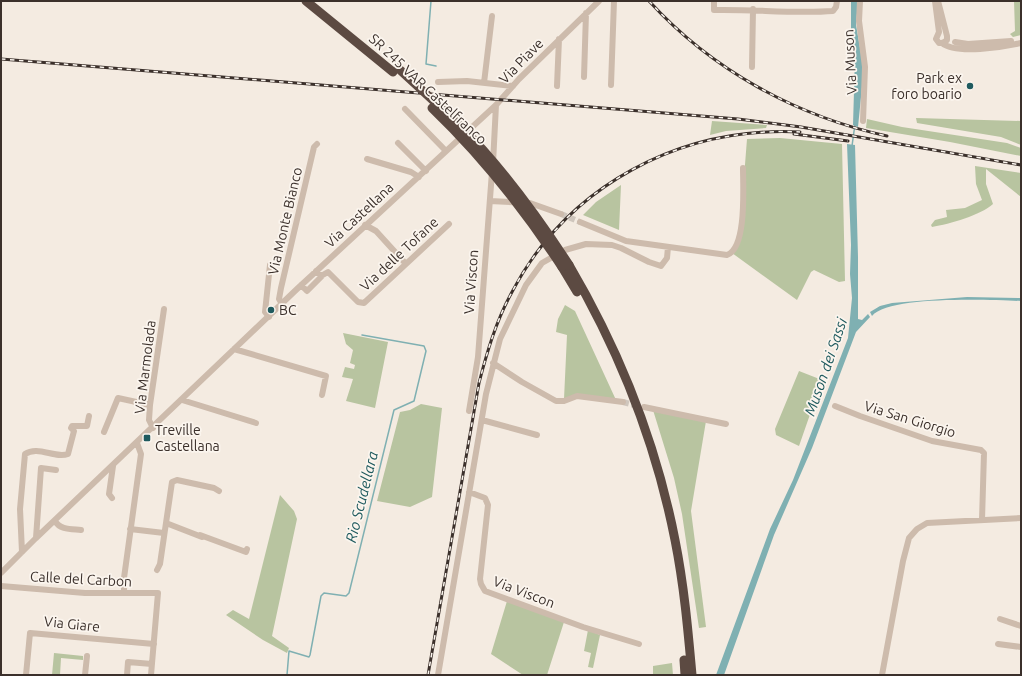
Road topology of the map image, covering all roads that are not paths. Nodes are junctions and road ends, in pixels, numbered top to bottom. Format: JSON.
{"nodes":[{"id":1,"x":306,"y":1,"type":"edge"},
{"id":2,"x":316,"y":1,"type":"edge"},
{"id":3,"x":599,"y":1,"type":"edge"},
{"id":4,"x":614,"y":1,"type":"edge"},
{"id":5,"x":714,"y":1,"type":"edge"},
{"id":6,"x":837,"y":1,"type":"edge"},
{"id":7,"x":860,"y":1,"type":"edge"},
{"id":8,"x":937,"y":1,"type":"edge"},
{"id":9,"x":753,"y":9,"type":"junction"},
{"id":10,"x":586,"y":13,"type":"junction"},
{"id":11,"x":492,"y":16,"type":"dead end"},
{"id":12,"x":939,"y":34,"type":"junction"},
{"id":13,"x":947,"y":36,"type":"junction"},
{"id":14,"x":559,"y":39,"type":"junction"},
{"id":15,"x":1021,"y":40,"type":"edge"},
{"id":16,"x":956,"y":42,"type":"junction"},
{"id":17,"x":942,"y":43,"type":"junction"},
{"id":18,"x":983,"y":43,"type":"junction"},
{"id":19,"x":1021,"y":43,"type":"edge"},
{"id":20,"x":972,"y":48,"type":"junction"},
{"id":21,"x":752,"y":67,"type":"dead end"},
{"id":22,"x":395,"y":70,"type":"junction"},
{"id":23,"x":584,"y":77,"type":"dead end"},
{"id":24,"x":438,"y":82,"type":"dead end"},
{"id":25,"x":484,"y":83,"type":"junction"},
{"id":26,"x":611,"y":85,"type":"dead end"},
{"id":27,"x":513,"y":86,"type":"junction"},
{"id":28,"x":557,"y":86,"type":"dead end"},
{"id":29,"x":501,"y":100,"type":"joint"},
{"id":30,"x":496,"y":105,"type":"junction"},
{"id":31,"x":405,"y":109,"type":"dead end"},
{"id":32,"x":863,"y":121,"type":"dead end"},
{"id":33,"x":398,"y":143,"type":"dead end"},
{"id":34,"x":317,"y":144,"type":"dead end"},
{"id":35,"x":446,"y":151,"type":"junction"},
{"id":36,"x":367,"y":159,"type":"dead end"},
{"id":37,"x":743,"y":168,"type":"dead end"},
{"id":38,"x":426,"y":171,"type":"junction"},
{"id":39,"x":419,"y":177,"type":"junction"},
{"id":40,"x":490,"y":201,"type":"junction"},
{"id":41,"x":561,"y":214,"type":"tunnel mouth"},
{"id":42,"x":580,"y":222,"type":"tunnel mouth"},
{"id":43,"x":449,"y":224,"type":"dead end"},
{"id":44,"x":365,"y":225,"type":"junction"},
{"id":45,"x":668,"y":247,"type":"junction"},
{"id":46,"x":406,"y":264,"type":"junction"},
{"id":47,"x":270,"y":265,"type":"dead end"},
{"id":48,"x":565,"y":266,"type":"junction"},
{"id":49,"x":319,"y":274,"type":"junction"},
{"id":50,"x":282,"y":304,"type":"junction"},
{"id":51,"x":164,"y":309,"type":"dead end"},
{"id":52,"x":269,"y":317,"type":"junction"},
{"id":53,"x":234,"y":350,"type":"junction"},
{"id":54,"x":493,"y":363,"type":"junction"},
{"id":55,"x":322,"y":395,"type":"dead end"},
{"id":56,"x":182,"y":400,"type":"junction"},
{"id":57,"x":623,"y":402,"type":"tunnel mouth"},
{"id":58,"x":150,"y":405,"type":"junction"},
{"id":59,"x":835,"y":406,"type":"dead end"},
{"id":60,"x":644,"y":407,"type":"tunnel mouth"},
{"id":61,"x":469,"y":412,"type":"dead end"},
{"id":62,"x":89,"y":416,"type":"dead end"},
{"id":63,"x":482,"y":420,"type":"junction"},
{"id":64,"x":256,"y":423,"type":"dead end"},
{"id":65,"x":726,"y":424,"type":"dead end"},
{"id":66,"x":153,"y":428,"type":"junction"},
{"id":67,"x":104,"y":432,"type":"dead end"},
{"id":68,"x":537,"y":435,"type":"dead end"},
{"id":69,"x":137,"y":443,"type":"junction"},
{"id":70,"x":129,"y":450,"type":"junction"},
{"id":71,"x":139,"y":460,"type":"junction"},
{"id":72,"x":113,"y":466,"type":"junction"},
{"id":73,"x":56,"y":470,"type":"dead end"},
{"id":74,"x":219,"y":491,"type":"dead end"},
{"id":75,"x":469,"y":492,"type":"junction"},
{"id":76,"x":112,"y":498,"type":"dead end"},
{"id":77,"x":1021,"y":518,"type":"edge"},
{"id":78,"x":55,"y":520,"type":"junction"},
{"id":79,"x":982,"y":520,"type":"junction"},
{"id":80,"x":166,"y":523,"type":"junction"},
{"id":81,"x":130,"y":529,"type":"junction"},
{"id":82,"x":81,"y":530,"type":"dead end"},
{"id":83,"x":164,"y":534,"type":"junction"},
{"id":84,"x":36,"y":538,"type":"junction"},
{"id":85,"x":247,"y":549,"type":"dead end"},
{"id":86,"x":22,"y":552,"type":"junction"},
{"id":87,"x":157,"y":570,"type":"dead end"},
{"id":88,"x":1,"y":573,"type":"edge"},
{"id":89,"x":1,"y":586,"type":"edge"},
{"id":90,"x":124,"y":593,"type":"junction"},
{"id":91,"x":1000,"y":619,"type":"dead end"},
{"id":92,"x":1021,"y":626,"type":"edge"},
{"id":93,"x":154,"y":644,"type":"junction"},
{"id":94,"x":639,"y":644,"type":"dead end"},
{"id":95,"x":998,"y":644,"type":"dead end"},
{"id":96,"x":1021,"y":647,"type":"edge"},
{"id":97,"x":87,"y":656,"type":"dead end"},
{"id":98,"x":152,"y":664,"type":"junction"},
{"id":99,"x":26,"y":675,"type":"edge"},
{"id":100,"x":85,"y":675,"type":"edge"},
{"id":101,"x":127,"y":675,"type":"edge"},
{"id":102,"x":151,"y":675,"type":"edge"},
{"id":103,"x":438,"y":675,"type":"edge"},
{"id":104,"x":685,"y":675,"type":"edge"},
{"id":105,"x":692,"y":675,"type":"edge"},
{"id":106,"x":882,"y":675,"type":"edge"}],
"edges":[{"from":1,"to":22,"type":"highway","name":"SR 245 VAR Castelfranco"},
{"from":2,"to":22,"type":"highway","name":"SR 245 VAR Castelfranco"},
{"from":3,"to":10,"type":"street","name":"Via Piave"},
{"from":4,"to":26,"type":"street"},
{"from":5,"to":9,"type":"street"},
{"from":6,"to":9,"type":"street"},
{"from":7,"to":32,"type":"street","name":"Via Muson"},
{"from":8,"to":12,"type":"street"},
{"from":8,"to":13,"type":"street"},
{"from":9,"to":21,"type":"street"},
{"from":10,"to":14,"type":"street","name":"Via Piave"},
{"from":10,"to":23,"type":"street"},
{"from":11,"to":25,"type":"street"},
{"from":12,"to":13,"type":"street"},
{"from":12,"to":17,"type":"street"},
{"from":13,"to":16,"type":"street"},
{"from":13,"to":17,"type":"street"},
{"from":14,"to":27,"type":"street","name":"Via Piave"},
{"from":14,"to":28,"type":"street","name":"Via Piave"},
{"from":15,"to":18,"type":"street"},
{"from":16,"to":18,"type":"street"},
{"from":16,"to":20,"type":"street"},
{"from":17,"to":20,"type":"street"},
{"from":18,"to":20,"type":"street"},
{"from":19,"to":20,"type":"street"},
{"from":22,"to":48,"type":"highway","name":"SR 245 VAR Castelfranco","bridge":true},
{"from":24,"to":25,"type":"street"},
{"from":25,"to":27,"type":"street"},
{"from":27,"to":29,"type":"street","name":"Via Piave"},
{"from":29,"to":30,"type":"street","name":"Via Castellana"},
{"from":30,"to":35,"type":"street","name":"Via Castellana"},
{"from":30,"to":40,"type":"street","name":"Via Viscon"},
{"from":31,"to":35,"type":"street"},
{"from":33,"to":38,"type":"street"},
{"from":34,"to":50,"type":"street","name":"Via Monte Bianco"},
{"from":35,"to":38,"type":"street","name":"Via Castellana"},
{"from":36,"to":39,"type":"street"},
{"from":37,"to":45,"type":"street"},
{"from":38,"to":39,"type":"street","name":"Via Castellana"},
{"from":39,"to":44,"type":"street","name":"Via Castellana"},
{"from":40,"to":41,"type":"street"},
{"from":40,"to":61,"type":"street","name":"Via Viscon"},
{"from":42,"to":45,"type":"street"},
{"from":43,"to":46,"type":"street","name":"Via delle Tofane"},
{"from":44,"to":46,"type":"street"},
{"from":44,"to":49,"type":"street","name":"Via Castellana"},
{"from":45,"to":54,"type":"street"},
{"from":46,"to":49,"type":"street","name":"Via delle Tofane"},
{"from":47,"to":52,"type":"street"},
{"from":48,"to":104,"type":"highway","name":"SR 245 VAR Castelfranco"},
{"from":48,"to":105,"type":"highway","name":"SR 245 VAR Castelfranco"},
{"from":49,"to":50,"type":"street","name":"Via Castellana"},
{"from":50,"to":52,"type":"street","name":"Via Castellana"},
{"from":51,"to":58,"type":"street","name":"Via Marmolada"},
{"from":52,"to":53,"type":"street","name":"Via Castellana"},
{"from":53,"to":55,"type":"street"},
{"from":53,"to":56,"type":"street","name":"Via Castellana"},
{"from":54,"to":57,"type":"street"},
{"from":54,"to":63,"type":"street"},
{"from":56,"to":64,"type":"street"},
{"from":56,"to":66,"type":"street","name":"Via Castellana"},
{"from":58,"to":66,"type":"street","name":"Via Marmolada"},
{"from":58,"to":67,"type":"street"},
{"from":59,"to":79,"type":"street","name":"Via San Giorgio"},
{"from":60,"to":65,"type":"street"},
{"from":62,"to":86,"type":"street"},
{"from":63,"to":68,"type":"street"},
{"from":63,"to":75,"type":"street"},
{"from":66,"to":69,"type":"street","name":"Via Castellana"},
{"from":69,"to":70,"type":"street","name":"Via Castellana"},
{"from":69,"to":71,"type":"street"},
{"from":70,"to":71,"type":"street"},
{"from":70,"to":72,"type":"street","name":"Via Castellana"},
{"from":71,"to":81,"type":"street"},
{"from":72,"to":76,"type":"street"},
{"from":72,"to":78,"type":"street","name":"Via Castellana"},
{"from":73,"to":84,"type":"street"},
{"from":74,"to":80,"type":"street"},
{"from":75,"to":94,"type":"street","name":"Via Viscon"},
{"from":75,"to":103,"type":"street"},
{"from":77,"to":79,"type":"street"},
{"from":78,"to":82,"type":"street"},
{"from":78,"to":84,"type":"street","name":"Via Castellana"},
{"from":79,"to":106,"type":"street"},
{"from":80,"to":83,"type":"street"},
{"from":80,"to":85,"type":"street"},
{"from":81,"to":83,"type":"street"},
{"from":81,"to":90,"type":"street"},
{"from":83,"to":87,"type":"street"},
{"from":84,"to":86,"type":"street","name":"Via Castellana"},
{"from":86,"to":88,"type":"street","name":"Via Castellana"},
{"from":89,"to":90,"type":"street","name":"Calle del Carbon"},
{"from":90,"to":93,"type":"street","name":"Calle del Carbon"},
{"from":91,"to":92,"type":"street"},
{"from":93,"to":98,"type":"street"},
{"from":93,"to":99,"type":"street","name":"Via Giare"},
{"from":95,"to":96,"type":"street"},
{"from":97,"to":100,"type":"street"},
{"from":98,"to":101,"type":"street"},
{"from":98,"to":102,"type":"street"}]}
